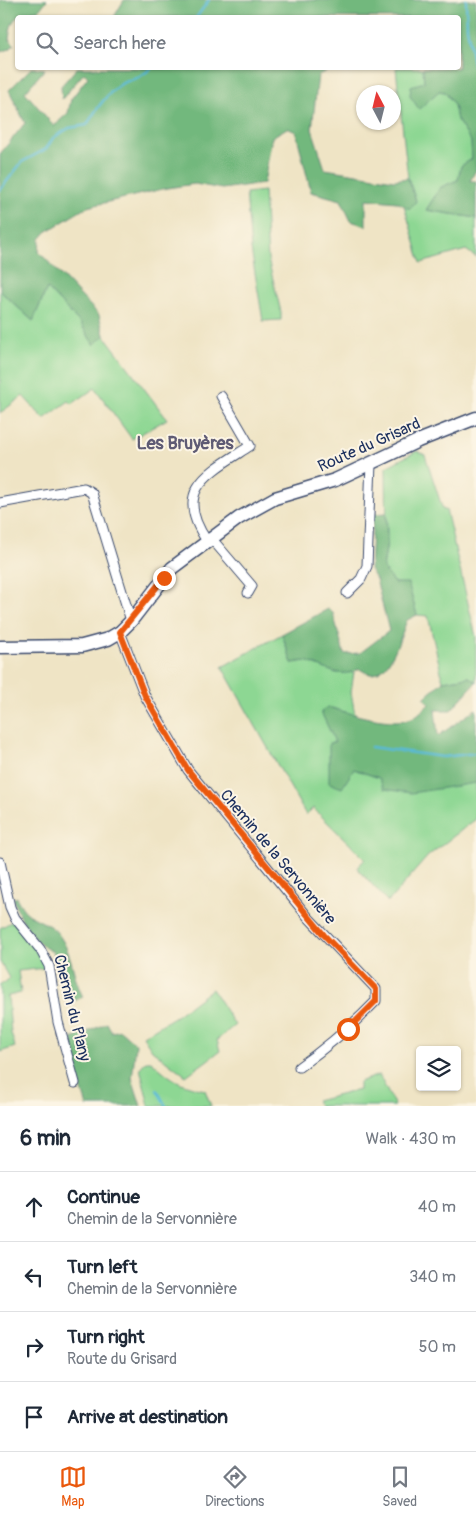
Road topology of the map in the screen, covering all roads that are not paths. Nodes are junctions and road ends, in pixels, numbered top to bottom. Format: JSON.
{"nodes":[{"id":1,"x":221,"y":396,"type":"dead end"},
{"id":2,"x":476,"y":418,"type":"edge"},
{"id":3,"x":371,"y":463,"type":"junction"},
{"id":4,"x":0,"y":503,"type":"edge"},
{"id":5,"x":209,"y":539,"type":"junction"},
{"id":6,"x":248,"y":593,"type":"dead end"},
{"id":7,"x":346,"y":593,"type":"dead end"},
{"id":8,"x":131,"y":621,"type":"junction"},
{"id":9,"x":120,"y":632,"type":"junction"},
{"id":10,"x":0,"y":647,"type":"edge"},
{"id":11,"x":0,"y":862,"type":"edge"},
{"id":12,"x":299,"y":1067,"type":"dead end"},
{"id":13,"x":75,"y":1083,"type":"dead end"}],
"edges":[{"from":1,"to":5,"type":"street"},
{"from":2,"to":3,"type":"street","name":"Route du Grisard"},
{"from":3,"to":5,"type":"street","name":"Route du Grisard"},
{"from":3,"to":7,"type":"street"},
{"from":4,"to":8,"type":"street"},
{"from":5,"to":6,"type":"street"},
{"from":5,"to":8,"type":"street","name":"Route du Grisard"},
{"from":8,"to":9,"type":"street","name":"Route du Grisard"},
{"from":9,"to":10,"type":"street","name":"Route du Grisard"},
{"from":9,"to":12,"type":"street","name":"Chemin de la Servonnière"},
{"from":11,"to":13,"type":"street","name":"Chemin du Plany"}]}
